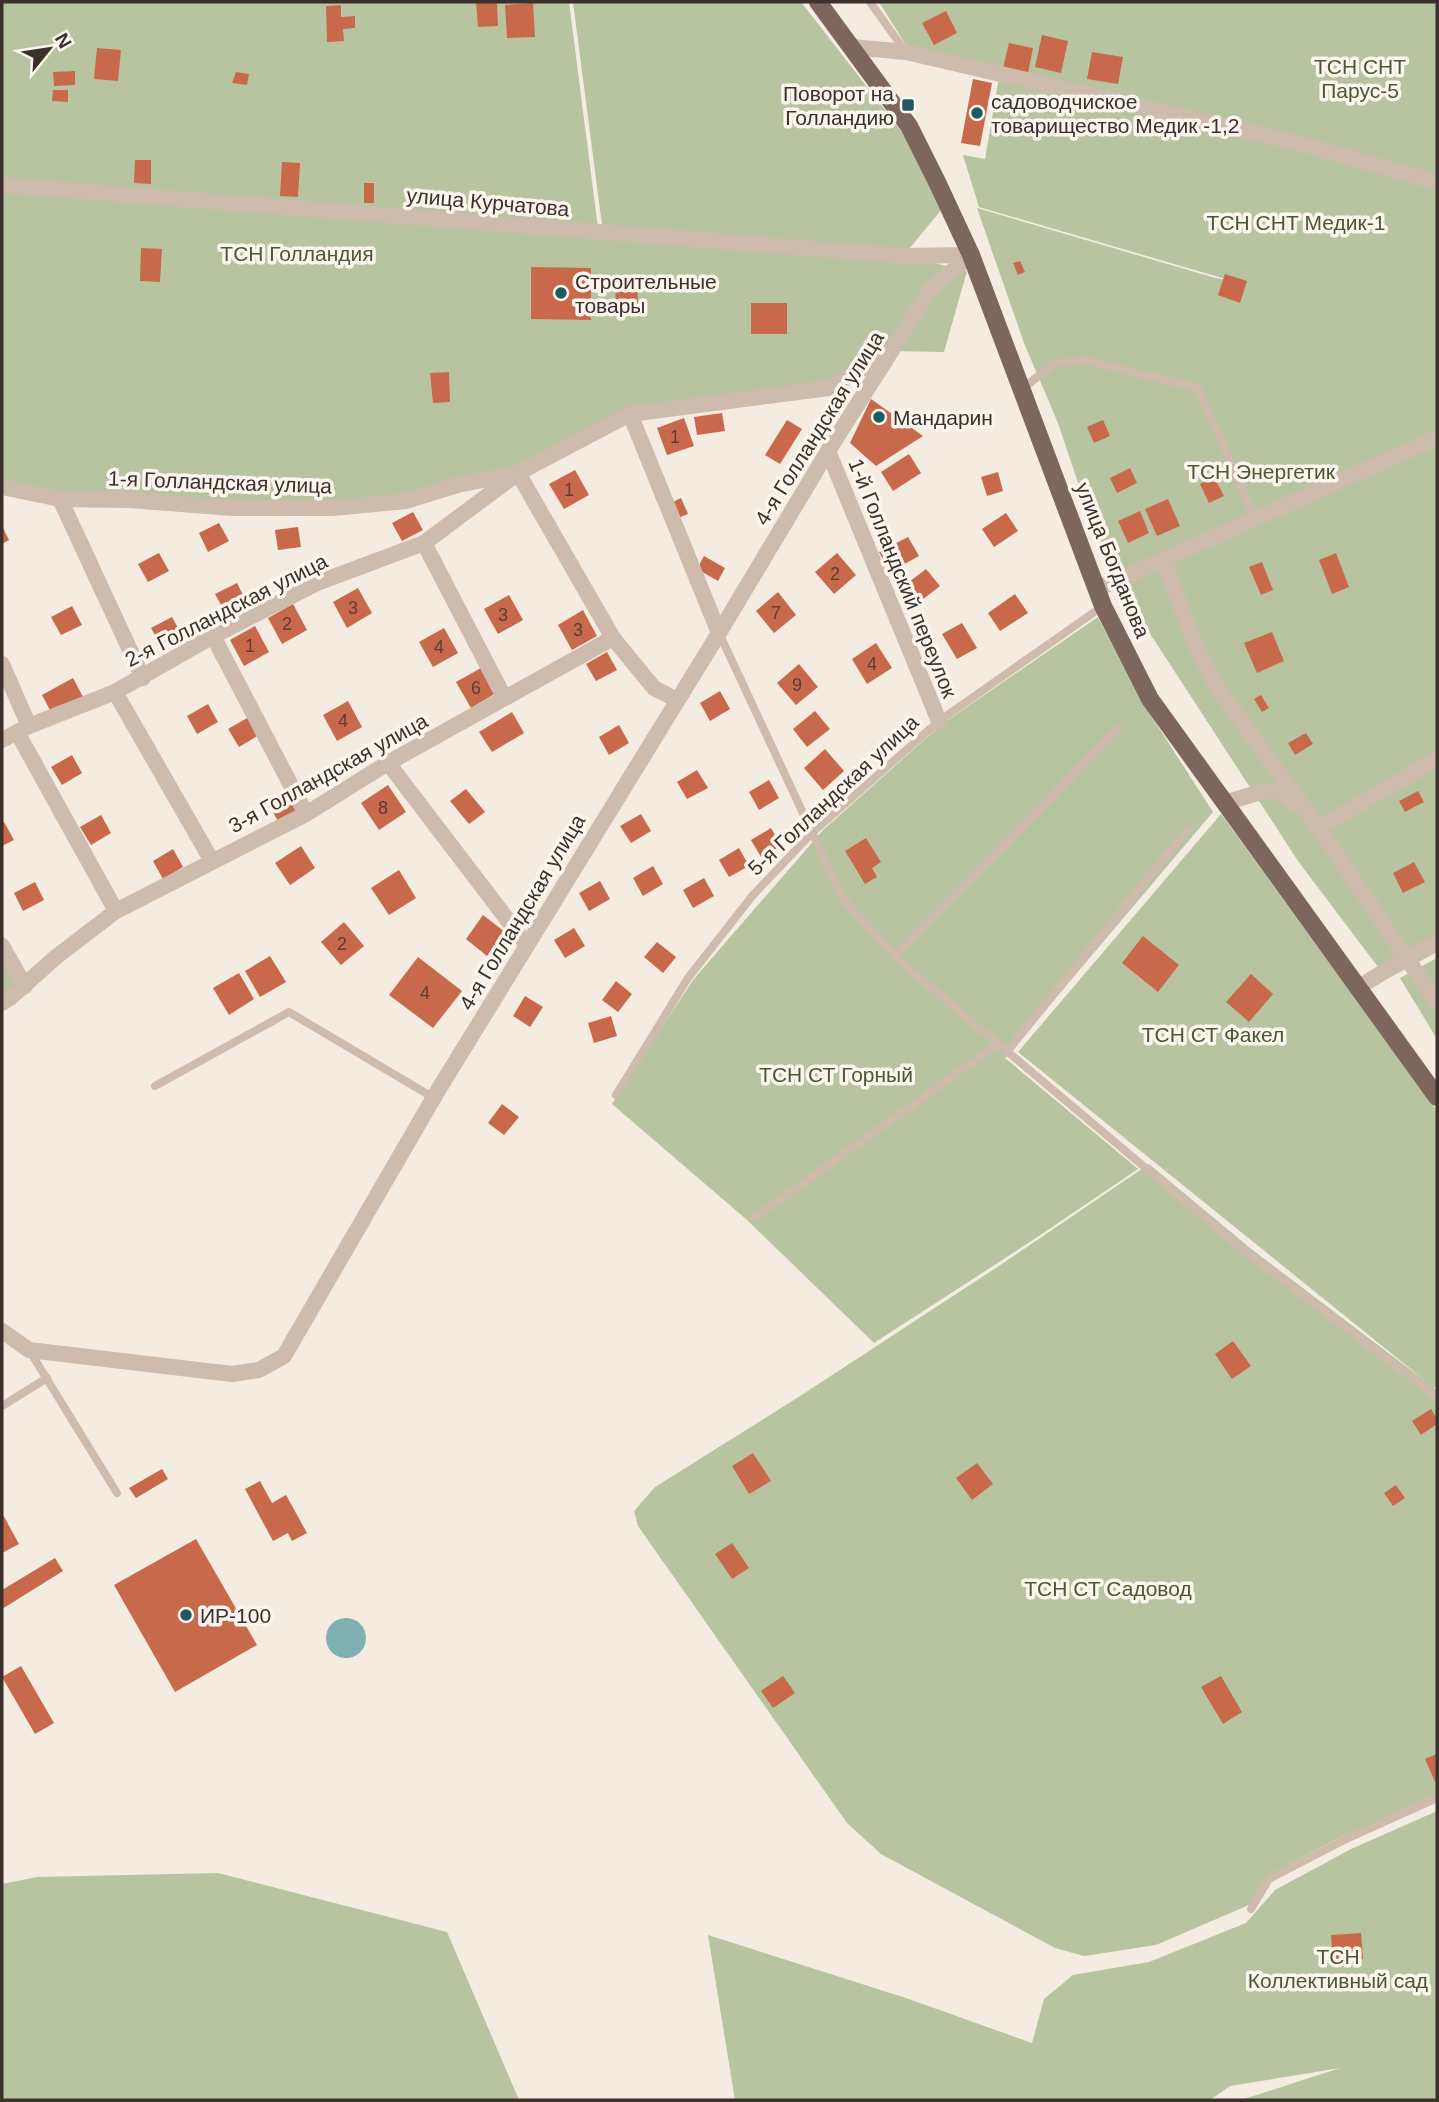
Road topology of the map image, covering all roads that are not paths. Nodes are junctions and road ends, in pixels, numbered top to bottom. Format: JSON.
{"nodes":[{"id":1,"x":818,"y":2,"type":"edge"},
{"id":2,"x":870,"y":2,"type":"edge"},
{"id":3,"x":852,"y":47,"type":"junction"},
{"id":4,"x":906,"y":52,"type":"junction"},
{"id":5,"x":1437,"y":182,"type":"edge"},
{"id":6,"x":2,"y":185,"type":"edge"},
{"id":7,"x":971,"y":255,"type":"junction"},
{"id":8,"x":889,"y":352,"type":"junction"},
{"id":9,"x":1022,"y":389,"type":"junction"},
{"id":10,"x":630,"y":414,"type":"junction"},
{"id":11,"x":1437,"y":438,"type":"edge"},
{"id":12,"x":828,"y":451,"type":"junction"},
{"id":13,"x":518,"y":472,"type":"junction"},
{"id":14,"x":2,"y":487,"type":"edge"},
{"id":15,"x":60,"y":499,"type":"junction"},
{"id":16,"x":1255,"y":518,"type":"junction"},
{"id":17,"x":424,"y":543,"type":"junction"},
{"id":18,"x":1163,"y":560,"type":"junction"},
{"id":19,"x":1097,"y":589,"type":"junction"},
{"id":20,"x":1103,"y":606,"type":"junction"},
{"id":21,"x":719,"y":633,"type":"junction"},
{"id":22,"x":213,"y":636,"type":"junction"},
{"id":23,"x":613,"y":638,"type":"junction"},
{"id":24,"x":2,"y":664,"type":"edge"},
{"id":25,"x":143,"y":678,"type":"junction"},
{"id":26,"x":115,"y":692,"type":"junction"},
{"id":27,"x":504,"y":697,"type":"junction"},
{"id":28,"x":677,"y":700,"type":"junction"},
{"id":29,"x":939,"y":721,"type":"junction"},
{"id":30,"x":1119,"y":728,"type":"dead end"},
{"id":31,"x":23,"y":729,"type":"junction"},
{"id":32,"x":2,"y":740,"type":"edge"},
{"id":33,"x":1437,"y":759,"type":"edge"},
{"id":34,"x":388,"y":763,"type":"junction"},
{"id":35,"x":1224,"y":803,"type":"junction"},
{"id":36,"x":306,"y":814,"type":"junction"},
{"id":37,"x":1319,"y":828,"type":"junction"},
{"id":38,"x":1188,"y":829,"type":"dead end"},
{"id":39,"x":813,"y":832,"type":"junction"},
{"id":40,"x":212,"y":861,"type":"junction"},
{"id":41,"x":117,"y":911,"type":"junction"},
{"id":42,"x":1437,"y":942,"type":"edge"},
{"id":43,"x":526,"y":944,"type":"junction"},
{"id":44,"x":2,"y":946,"type":"edge"},
{"id":45,"x":895,"y":956,"type":"junction"},
{"id":46,"x":1406,"y":958,"type":"junction"},
{"id":47,"x":25,"y":986,"type":"junction"},
{"id":48,"x":1359,"y":987,"type":"junction"},
{"id":49,"x":2,"y":1003,"type":"edge"},
{"id":50,"x":1437,"y":1003,"type":"edge"},
{"id":51,"x":997,"y":1045,"type":"junction"},
{"id":52,"x":1006,"y":1053,"type":"junction"},
{"id":53,"x":155,"y":1086,"type":"dead end"},
{"id":54,"x":616,"y":1096,"type":"dead end"},
{"id":55,"x":1437,"y":1097,"type":"edge"},
{"id":56,"x":434,"y":1098,"type":"junction"},
{"id":57,"x":754,"y":1217,"type":"dead end"},
{"id":58,"x":2,"y":1331,"type":"edge"},
{"id":59,"x":29,"y":1350,"type":"junction"},
{"id":60,"x":47,"y":1378,"type":"junction"},
{"id":61,"x":1436,"y":1394,"type":"edge"},
{"id":62,"x":2,"y":1406,"type":"edge"},
{"id":63,"x":117,"y":1493,"type":"dead end"},
{"id":64,"x":1437,"y":1798,"type":"edge"},
{"id":65,"x":1251,"y":1909,"type":"dead end"}],
"edges":[{"from":1,"to":3,"type":"main road","name":"улица Богданова"},
{"from":2,"to":4,"type":"lane"},
{"from":3,"to":4,"type":"street"},
{"from":3,"to":7,"type":"main road","name":"улица Богданова"},
{"from":4,"to":5,"type":"street"},
{"from":6,"to":7,"type":"street","name":"улица Курчатова"},
{"from":7,"to":8,"type":"street","name":"4-я Голландская улица"},
{"from":7,"to":9,"type":"main road","name":"улица Богданова"},
{"from":8,"to":10,"type":"street","name":"2-я Голландская улица"},
{"from":8,"to":12,"type":"street","name":"4-я Голландская улица"},
{"from":9,"to":16,"type":"lane"},
{"from":9,"to":19,"type":"main road","name":"улица Богданова"},
{"from":10,"to":13,"type":"street","name":"2-я Голландская улица"},
{"from":10,"to":21,"type":"street"},
{"from":11,"to":16,"type":"street"},
{"from":12,"to":21,"type":"street","name":"4-я Голландская улица"},
{"from":12,"to":29,"type":"street","name":"1-й Голландский переулок"},
{"from":13,"to":15,"type":"street","name":"1-я Голландская улица"},
{"from":13,"to":17,"type":"street","name":"2-я Голландская улица"},
{"from":13,"to":23,"type":"street"},
{"from":14,"to":15,"type":"street","name":"1-я Голландская улица"},
{"from":15,"to":25,"type":"street"},
{"from":16,"to":18,"type":"street"},
{"from":17,"to":22,"type":"street","name":"2-я Голландская улица"},
{"from":17,"to":27,"type":"street"},
{"from":18,"to":19,"type":"street"},
{"from":18,"to":37,"type":"street"},
{"from":19,"to":20,"type":"main road","name":"улица Богданова"},
{"from":20,"to":29,"type":"lane","name":"5-я Голландская улица"},
{"from":20,"to":35,"type":"main road","name":"улица Богданова"},
{"from":21,"to":28,"type":"street","name":"4-я Голландская улица"},
{"from":21,"to":39,"type":"lane"},
{"from":22,"to":25,"type":"street","name":"2-я Голландская улица"},
{"from":22,"to":36,"type":"street"},
{"from":23,"to":27,"type":"street","name":"3-я Голландская улица"},
{"from":23,"to":28,"type":"street"},
{"from":24,"to":31,"type":"street"},
{"from":25,"to":26,"type":"street","name":"2-я Голландская улица"},
{"from":26,"to":31,"type":"street","name":"2-я Голландская улица"},
{"from":26,"to":40,"type":"street"},
{"from":27,"to":34,"type":"street","name":"3-я Голландская улица"},
{"from":28,"to":43,"type":"street","name":"4-я Голландская улица"},
{"from":29,"to":39,"type":"lane","name":"5-я Голландская улица"},
{"from":30,"to":45,"type":"lane"},
{"from":31,"to":32,"type":"street","name":"2-я Голландская улица"},
{"from":31,"to":41,"type":"street"},
{"from":33,"to":37,"type":"street"},
{"from":34,"to":36,"type":"street","name":"3-я Голландская улица"},
{"from":34,"to":43,"type":"street"},
{"from":35,"to":37,"type":"street"},
{"from":35,"to":48,"type":"main road","name":"улица Богданова"},
{"from":36,"to":40,"type":"street","name":"3-я Голландская улица"},
{"from":37,"to":46,"type":"street"},
{"from":38,"to":52,"type":"lane"},
{"from":39,"to":45,"type":"lane"},
{"from":39,"to":54,"type":"lane","name":"5-я Голландская улица"},
{"from":40,"to":41,"type":"street","name":"3-я Голландская улица"},
{"from":41,"to":47,"type":"street","name":"3-я Голландская улица"},
{"from":42,"to":46,"type":"street"},
{"from":43,"to":56,"type":"street","name":"4-я Голландская улица"},
{"from":44,"to":47,"type":"street"},
{"from":45,"to":51,"type":"lane"},
{"from":46,"to":48,"type":"street"},
{"from":46,"to":50,"type":"street"},
{"from":47,"to":49,"type":"street","name":"3-я Голландская улица"},
{"from":48,"to":55,"type":"main road","name":"улица Богданова"},
{"from":51,"to":52,"type":"lane"},
{"from":51,"to":57,"type":"lane"},
{"from":52,"to":61,"type":"lane"},
{"from":53,"to":56,"type":"lane"},
{"from":56,"to":59,"type":"street","name":"4-я Голландская улица"},
{"from":58,"to":59,"type":"street","name":"4-я Голландская улица"},
{"from":59,"to":60,"type":"lane"},
{"from":60,"to":62,"type":"lane"},
{"from":60,"to":63,"type":"lane"},
{"from":64,"to":65,"type":"lane"}]}
